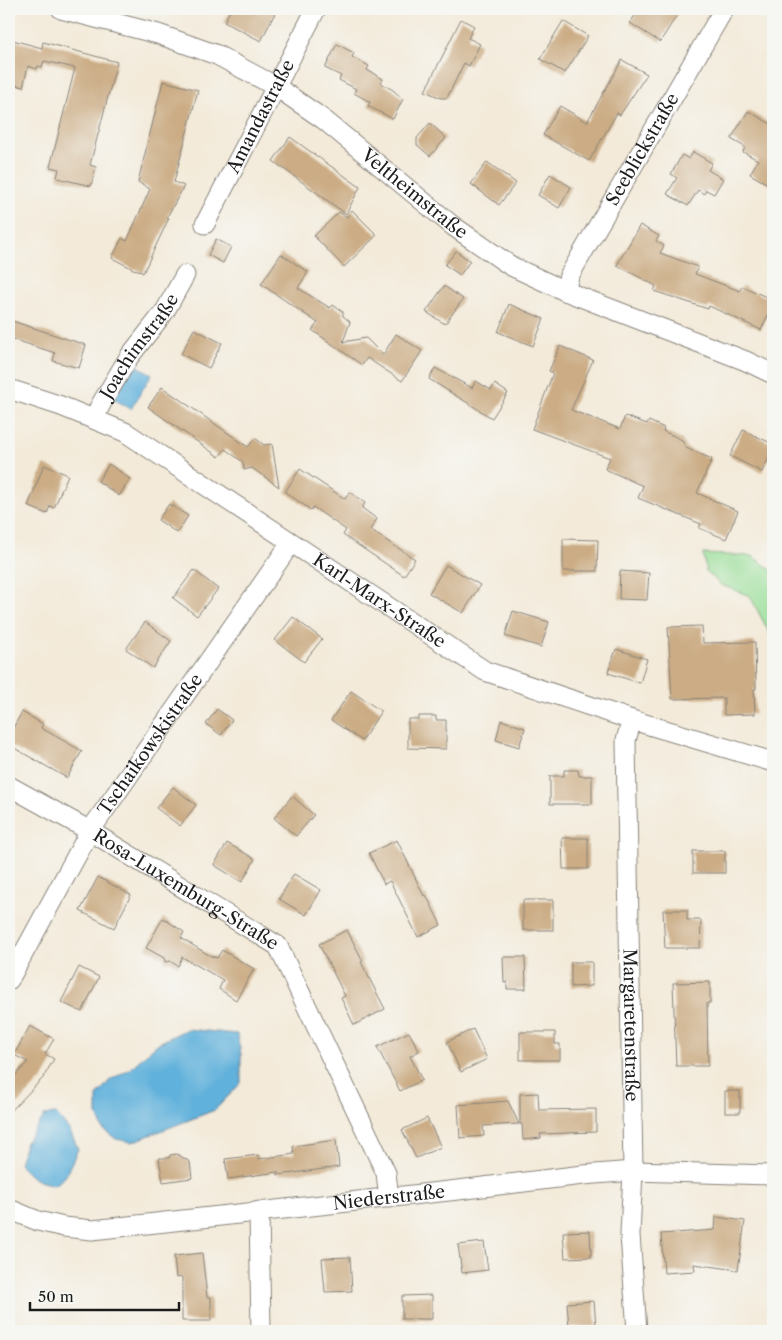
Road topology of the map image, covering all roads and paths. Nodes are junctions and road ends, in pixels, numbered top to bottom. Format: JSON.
{"nodes":[{"id":1,"x":61,"y":9,"type":"edge"},
{"id":2,"x":316,"y":9,"type":"edge"},
{"id":3,"x":724,"y":9,"type":"edge"},
{"id":4,"x":275,"y":86,"type":"junction"},
{"id":5,"x":205,"y":224,"type":"dead end"},
{"id":6,"x":185,"y":275,"type":"dead end"},
{"id":7,"x":565,"y":291,"type":"junction"},
{"id":8,"x":773,"y":374,"type":"edge"},
{"id":9,"x":9,"y":390,"type":"edge"},
{"id":10,"x":94,"y":418,"type":"junction"},
{"id":11,"x":291,"y":543,"type":"junction"},
{"id":12,"x":632,"y":720,"type":"junction"},
{"id":13,"x":773,"y":762,"type":"edge"},
{"id":14,"x":9,"y":786,"type":"edge"},
{"id":15,"x":90,"y":831,"type":"junction"},
{"id":16,"x":9,"y":980,"type":"edge"},
{"id":17,"x":633,"y":1171,"type":"junction"},
{"id":18,"x":773,"y":1175,"type":"edge"},
{"id":19,"x":389,"y":1198,"type":"junction"},
{"id":20,"x":9,"y":1208,"type":"edge"},
{"id":21,"x":259,"y":1211,"type":"junction"},
{"id":22,"x":261,"y":1331,"type":"edge"},
{"id":23,"x":637,"y":1331,"type":"edge"}],
"edges":[{"from":1,"to":4,"type":"street","name":"Veltheimstraße"},
{"from":2,"to":4,"type":"street","name":"Amandastraße"},
{"from":3,"to":7,"type":"street","name":"Seeblickstraße"},
{"from":4,"to":5,"type":"street","name":"Amandastraße"},
{"from":4,"to":7,"type":"street","name":"Veltheimstraße"},
{"from":6,"to":10,"type":"street","name":"Joachimstraße"},
{"from":7,"to":8,"type":"street","name":"Veltheimstraße"},
{"from":9,"to":10,"type":"street","name":"Karl-Marx-Straße"},
{"from":10,"to":11,"type":"street","name":"Karl-Marx-Straße"},
{"from":11,"to":12,"type":"street","name":"Karl-Marx-Straße"},
{"from":11,"to":15,"type":"street","name":"Tschaikowskistraße"},
{"from":12,"to":13,"type":"street","name":"Karl-Marx-Straße"},
{"from":12,"to":17,"type":"street","name":"Margaretenstraße"},
{"from":14,"to":15,"type":"street","name":"Rosa-Luxemburg-Straße"},
{"from":15,"to":16,"type":"street","name":"Tschaikowskistraße"},
{"from":15,"to":19,"type":"street","name":"Rosa-Luxemburg-Straße"},
{"from":17,"to":18,"type":"street","name":"Niederstraße"},
{"from":17,"to":19,"type":"street","name":"Niederstraße"},
{"from":17,"to":23,"type":"street","name":"Margaretenstraße"},
{"from":19,"to":21,"type":"street","name":"Niederstraße"},
{"from":20,"to":21,"type":"street","name":"Niederstraße"},
{"from":21,"to":22,"type":"street"}]}
